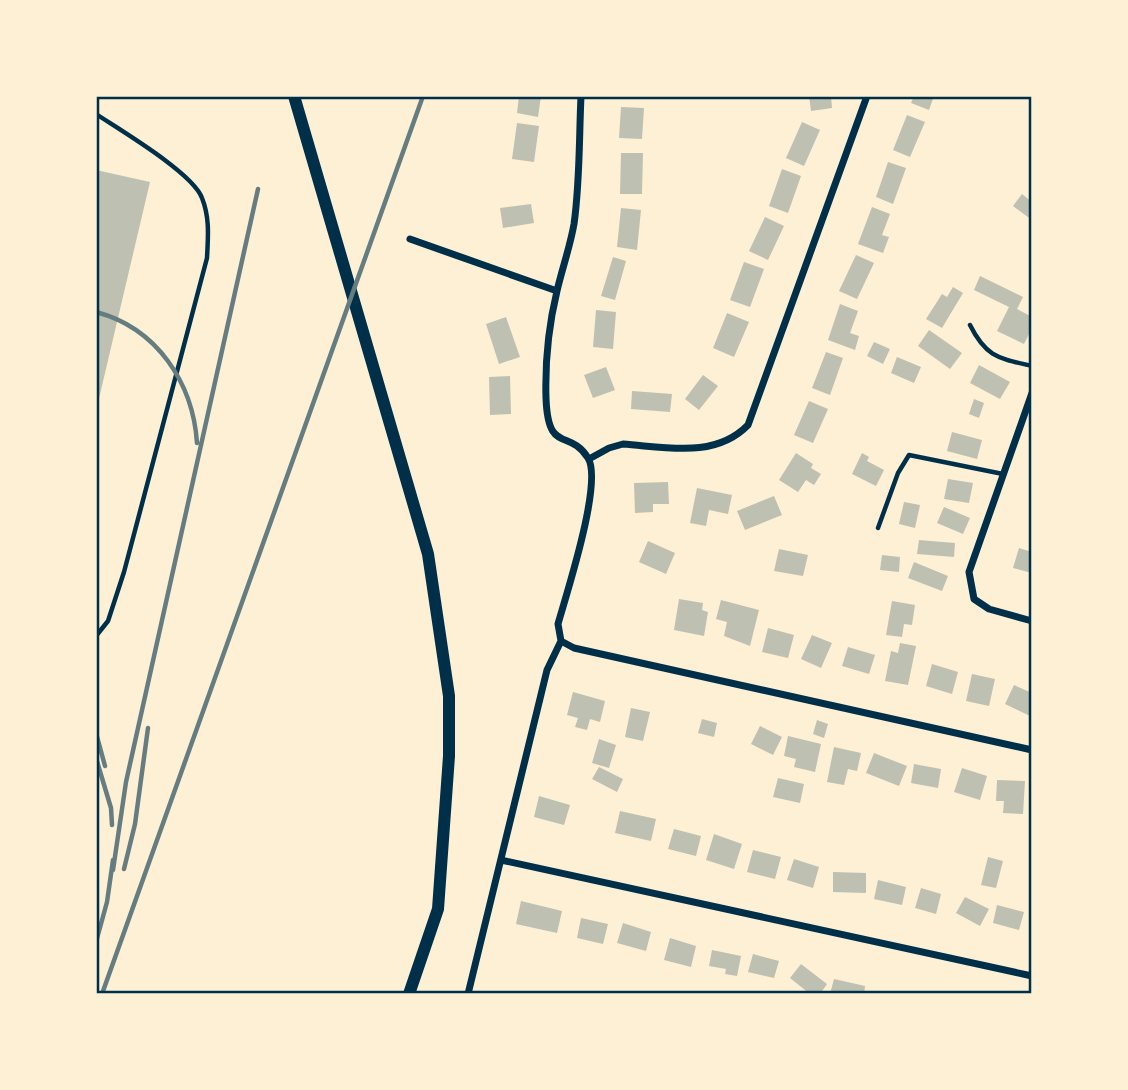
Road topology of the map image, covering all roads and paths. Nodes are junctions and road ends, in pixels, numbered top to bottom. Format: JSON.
{"nodes":[{"id":1,"x":294,"y":96,"type":"edge"},
{"id":2,"x":581,"y":96,"type":"edge"},
{"id":3,"x":867,"y":96,"type":"edge"},
{"id":4,"x":96,"y":114,"type":"edge"},
{"id":5,"x":410,"y":239,"type":"dead end"},
{"id":6,"x":557,"y":291,"type":"junction"},
{"id":7,"x":970,"y":325,"type":"dead end"},
{"id":8,"x":1032,"y":366,"type":"edge"},
{"id":9,"x":1032,"y":393,"type":"edge"},
{"id":10,"x":589,"y":459,"type":"junction"},
{"id":11,"x":1004,"y":474,"type":"junction"},
{"id":12,"x":878,"y":528,"type":"dead end"},
{"id":13,"x":1032,"y":621,"type":"edge"},
{"id":14,"x":96,"y":636,"type":"edge"},
{"id":15,"x":561,"y":641,"type":"junction"},
{"id":16,"x":1032,"y":750,"type":"edge"},
{"id":17,"x":501,"y":860,"type":"junction"},
{"id":18,"x":1032,"y":976,"type":"edge"},
{"id":19,"x":409,"y":994,"type":"edge"},
{"id":20,"x":468,"y":994,"type":"edge"}],
"edges":[{"from":1,"to":19,"type":"main road"},
{"from":2,"to":6,"type":"street"},
{"from":3,"to":10,"type":"street"},
{"from":4,"to":14,"type":"lane"},
{"from":5,"to":6,"type":"street"},
{"from":6,"to":10,"type":"street"},
{"from":7,"to":8,"type":"lane"},
{"from":9,"to":11,"type":"street"},
{"from":10,"to":15,"type":"street"},
{"from":11,"to":12,"type":"lane"},
{"from":11,"to":13,"type":"street"},
{"from":15,"to":16,"type":"street"},
{"from":15,"to":17,"type":"street"},
{"from":17,"to":18,"type":"street"},
{"from":17,"to":20,"type":"street"}]}
